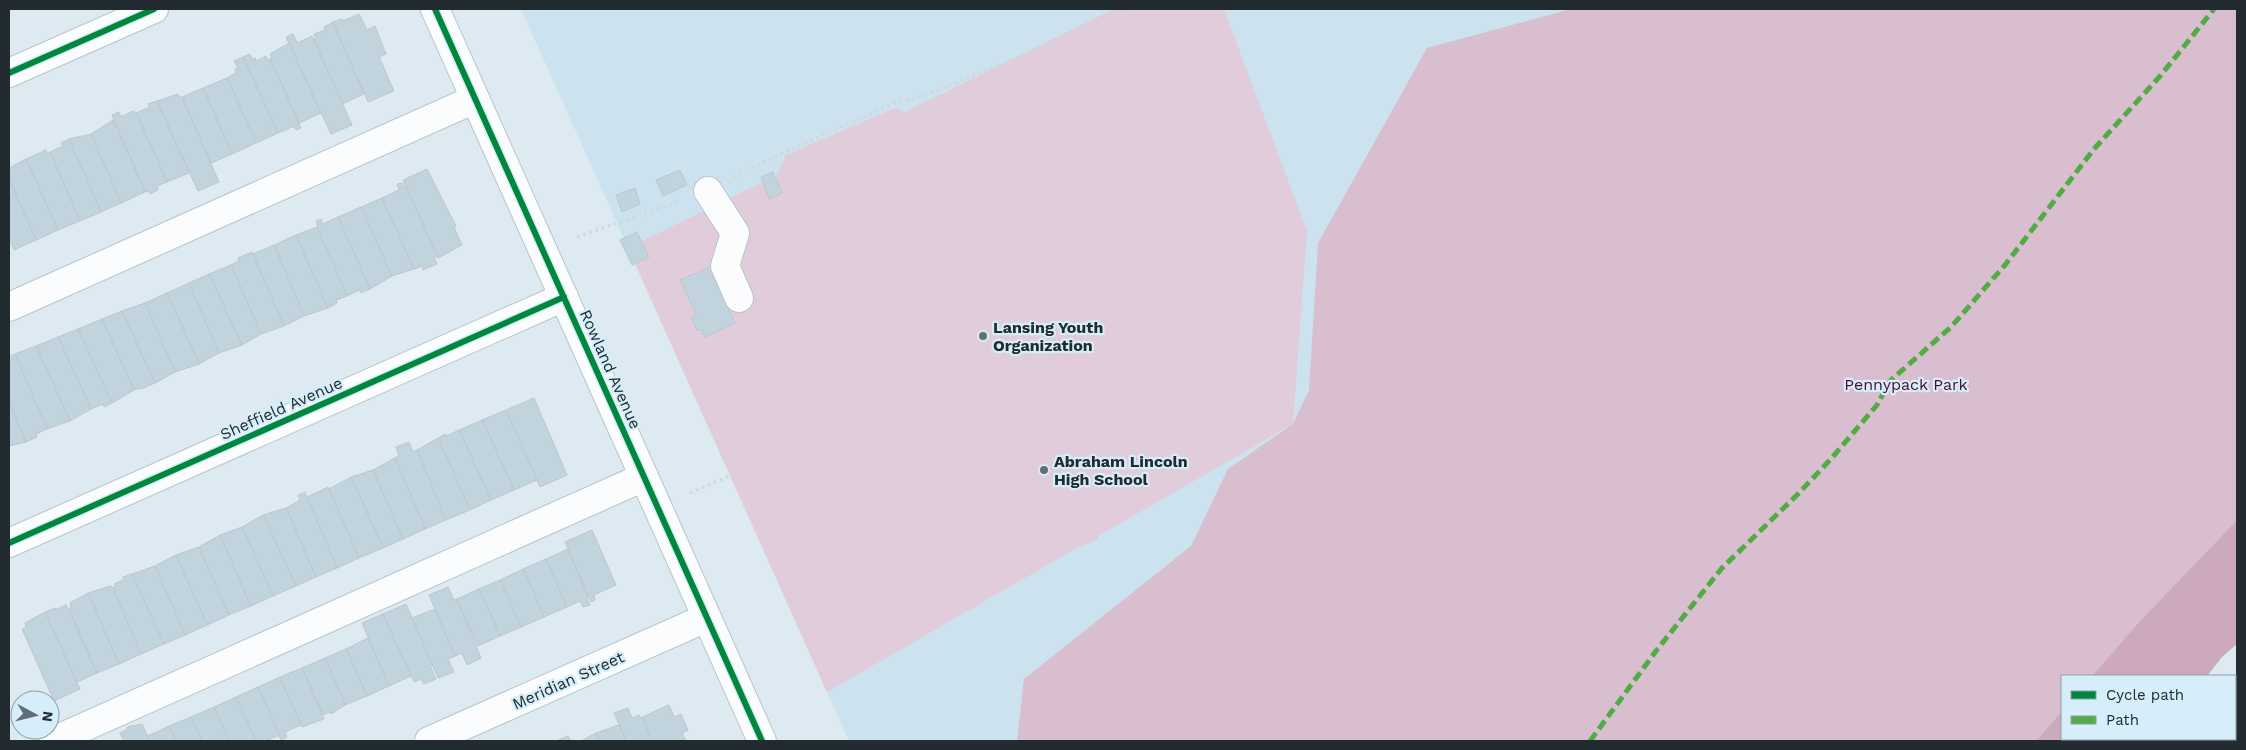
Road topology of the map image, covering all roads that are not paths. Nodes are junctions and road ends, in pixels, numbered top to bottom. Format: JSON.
{"nodes":[{"id":1,"x":154,"y":9,"type":"edge"},
{"id":2,"x":435,"y":9,"type":"edge"},
{"id":3,"x":9,"y":73,"type":"edge"},
{"id":4,"x":475,"y":99,"type":"junction"},
{"id":5,"x":708,"y":191,"type":"road end"},
{"id":6,"x":564,"y":297,"type":"junction"},
{"id":7,"x":739,"y":298,"type":"dead end"},
{"id":8,"x":9,"y":307,"type":"edge"},
{"id":9,"x":644,"y":476,"type":"junction"},
{"id":10,"x":9,"y":543,"type":"edge"},
{"id":11,"x":706,"y":618,"type":"junction"},
{"id":12,"x":53,"y":741,"type":"edge"},
{"id":13,"x":429,"y":741,"type":"edge"},
{"id":14,"x":762,"y":741,"type":"edge"}],
"edges":[{"from":1,"to":3,"type":"street"},
{"from":2,"to":4,"type":"street","name":"Rowland Avenue"},
{"from":4,"to":6,"type":"street","name":"Rowland Avenue"},
{"from":4,"to":8,"type":"street"},
{"from":5,"to":7,"type":"street"},
{"from":6,"to":9,"type":"street","name":"Rowland Avenue"},
{"from":6,"to":10,"type":"street","name":"Sheffield Avenue"},
{"from":9,"to":11,"type":"street","name":"Rowland Avenue"},
{"from":9,"to":12,"type":"street"},
{"from":11,"to":13,"type":"street","name":"Meridian Street"},
{"from":11,"to":14,"type":"street","name":"Rowland Avenue"}]}
